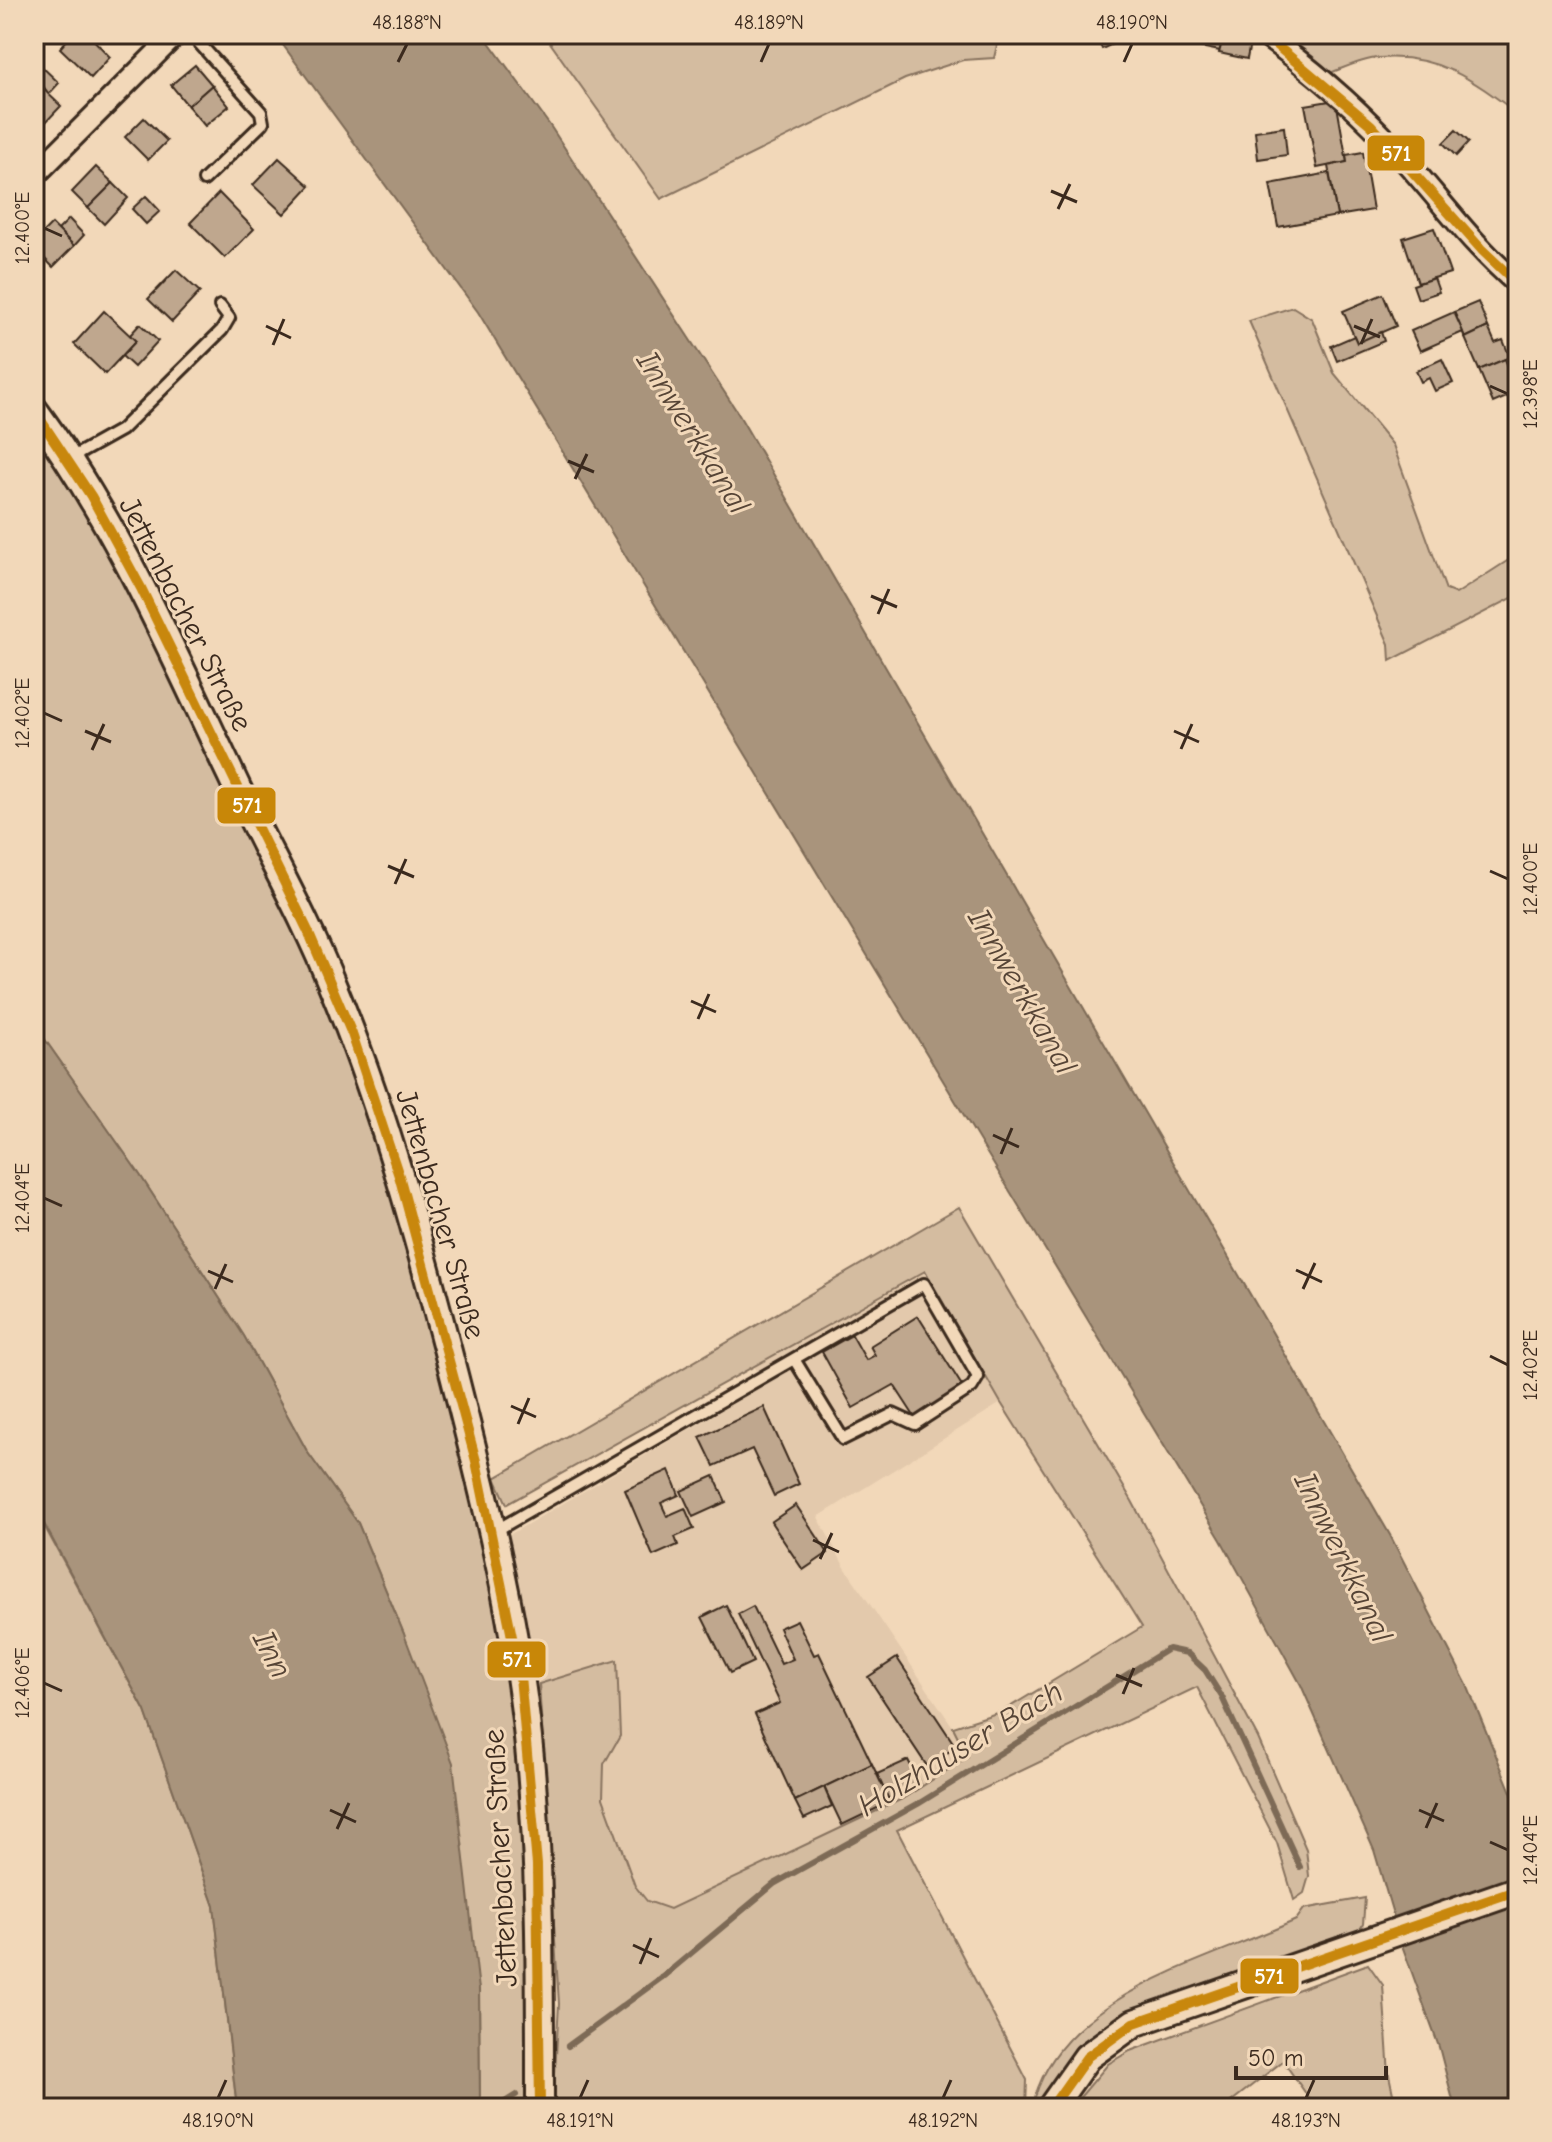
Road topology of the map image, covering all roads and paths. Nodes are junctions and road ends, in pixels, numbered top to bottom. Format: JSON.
{"nodes":[{"id":1,"x":176,"y":34,"type":"edge"},
{"id":2,"x":191,"y":34,"type":"edge"},
{"id":3,"x":1263,"y":34,"type":"edge"},
{"id":4,"x":34,"y":176,"type":"edge"},
{"id":5,"x":204,"y":180,"type":"dead end"},
{"id":6,"x":1518,"y":284,"type":"edge"},
{"id":7,"x":220,"y":306,"type":"dead end"},
{"id":8,"x":34,"y":410,"type":"edge"},
{"id":9,"x":69,"y":459,"type":"junction"},
{"id":10,"x":794,"y":1359,"type":"junction"},
{"id":11,"x":493,"y":1532,"type":"junction"},
{"id":12,"x":1518,"y":1890,"type":"edge"},
{"id":13,"x":540,"y":2108,"type":"edge"},
{"id":14,"x":1051,"y":2108,"type":"edge"}],
"edges":[{"from":1,"to":4,"type":"street"},
{"from":2,"to":5,"type":"lane"},
{"from":3,"to":6,"type":"street"},
{"from":7,"to":9,"type":"lane"},
{"from":8,"to":9,"type":"street","name":"Jettenbacher Straße"},
{"from":9,"to":11,"type":"street","name":"Jettenbacher Straße"},
{"from":10,"to":10,"type":"lane"},
{"from":10,"to":11,"type":"lane"},
{"from":11,"to":13,"type":"street","name":"Jettenbacher Straße"},
{"from":12,"to":14,"type":"street"}]}
